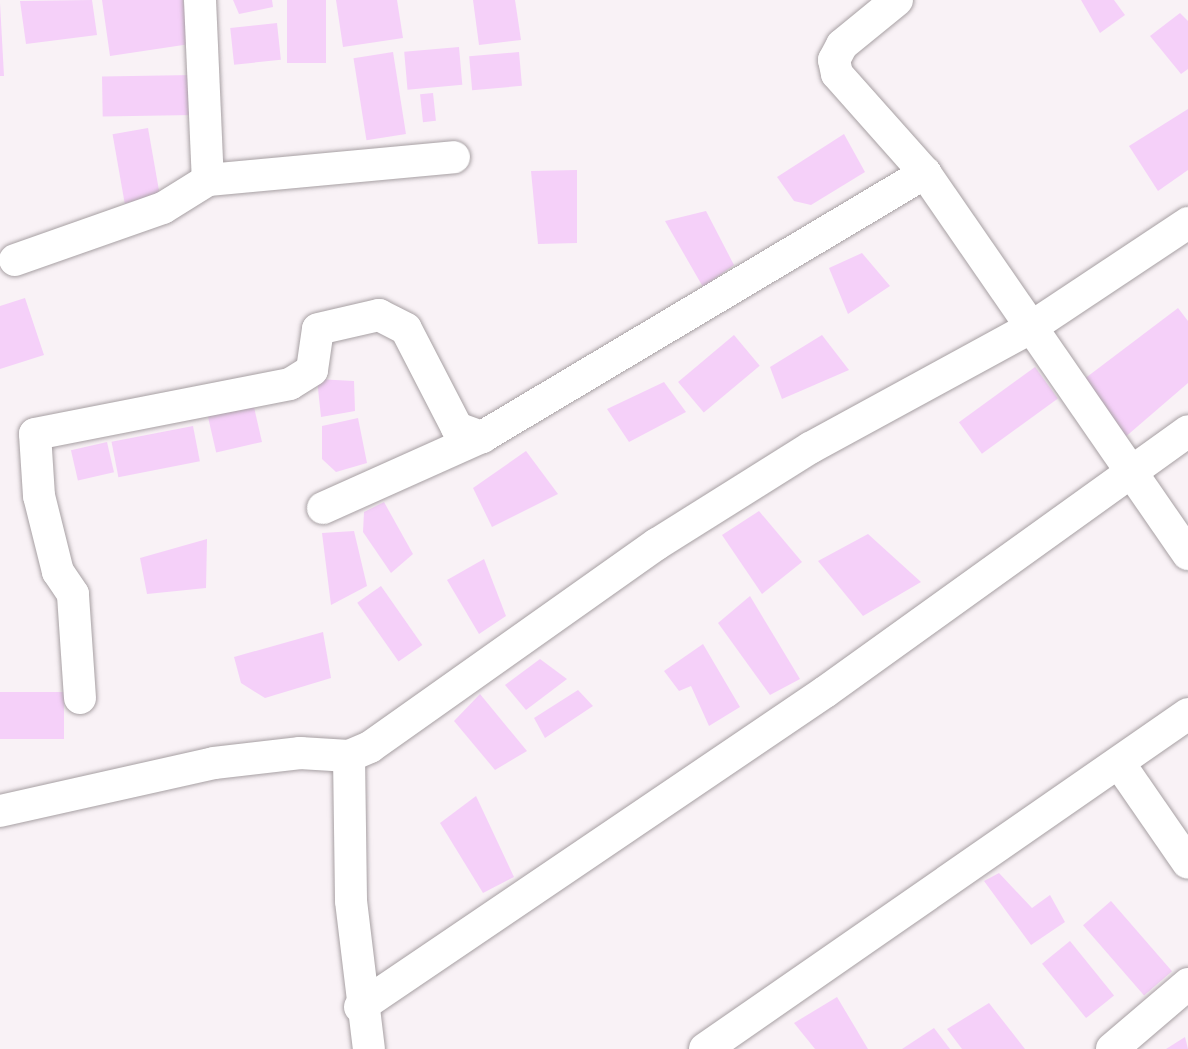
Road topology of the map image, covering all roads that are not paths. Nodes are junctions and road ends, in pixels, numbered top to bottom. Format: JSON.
{"nodes":[{"id":1,"x":200,"y":0,"type":"edge"},
{"id":2,"x":897,"y":0,"type":"edge"},
{"id":3,"x":454,"y":157,"type":"dead end"},
{"id":4,"x":924,"y":173,"type":"junction"},
{"id":5,"x":208,"y":180,"type":"junction"},
{"id":6,"x":1188,"y":224,"type":"edge"},
{"id":7,"x":15,"y":260,"type":"dead end"},
{"id":8,"x":1030,"y":328,"type":"junction"},
{"id":9,"x":1188,"y":431,"type":"edge"},
{"id":10,"x":482,"y":436,"type":"junction"},
{"id":11,"x":1132,"y":472,"type":"junction"},
{"id":12,"x":323,"y":508,"type":"dead end"},
{"id":13,"x":1188,"y":554,"type":"edge"},
{"id":14,"x":80,"y":698,"type":"dead end"},
{"id":15,"x":1188,"y":714,"type":"edge"},
{"id":16,"x":349,"y":756,"type":"junction"},
{"id":17,"x":1119,"y":763,"type":"junction"},
{"id":18,"x":0,"y":811,"type":"edge"},
{"id":19,"x":1188,"y":863,"type":"edge"},
{"id":20,"x":1188,"y":984,"type":"edge"},
{"id":21,"x":360,"y":1007,"type":"junction"},
{"id":22,"x":369,"y":1049,"type":"edge"},
{"id":23,"x":705,"y":1049,"type":"edge"},
{"id":24,"x":1112,"y":1049,"type":"edge"}],
"edges":[{"from":1,"to":5,"type":"street"},
{"from":2,"to":4,"type":"street"},
{"from":3,"to":5,"type":"street"},
{"from":4,"to":8,"type":"street"},
{"from":4,"to":10,"type":"street"},
{"from":5,"to":7,"type":"street"},
{"from":6,"to":8,"type":"street"},
{"from":8,"to":11,"type":"street"},
{"from":8,"to":16,"type":"street"},
{"from":9,"to":11,"type":"street"},
{"from":10,"to":12,"type":"street"},
{"from":10,"to":14,"type":"street"},
{"from":11,"to":13,"type":"street"},
{"from":11,"to":21,"type":"street"},
{"from":15,"to":17,"type":"street"},
{"from":16,"to":18,"type":"street"},
{"from":16,"to":21,"type":"street"},
{"from":17,"to":19,"type":"street"},
{"from":17,"to":23,"type":"street"},
{"from":20,"to":24,"type":"street"},
{"from":21,"to":22,"type":"street"}]}
